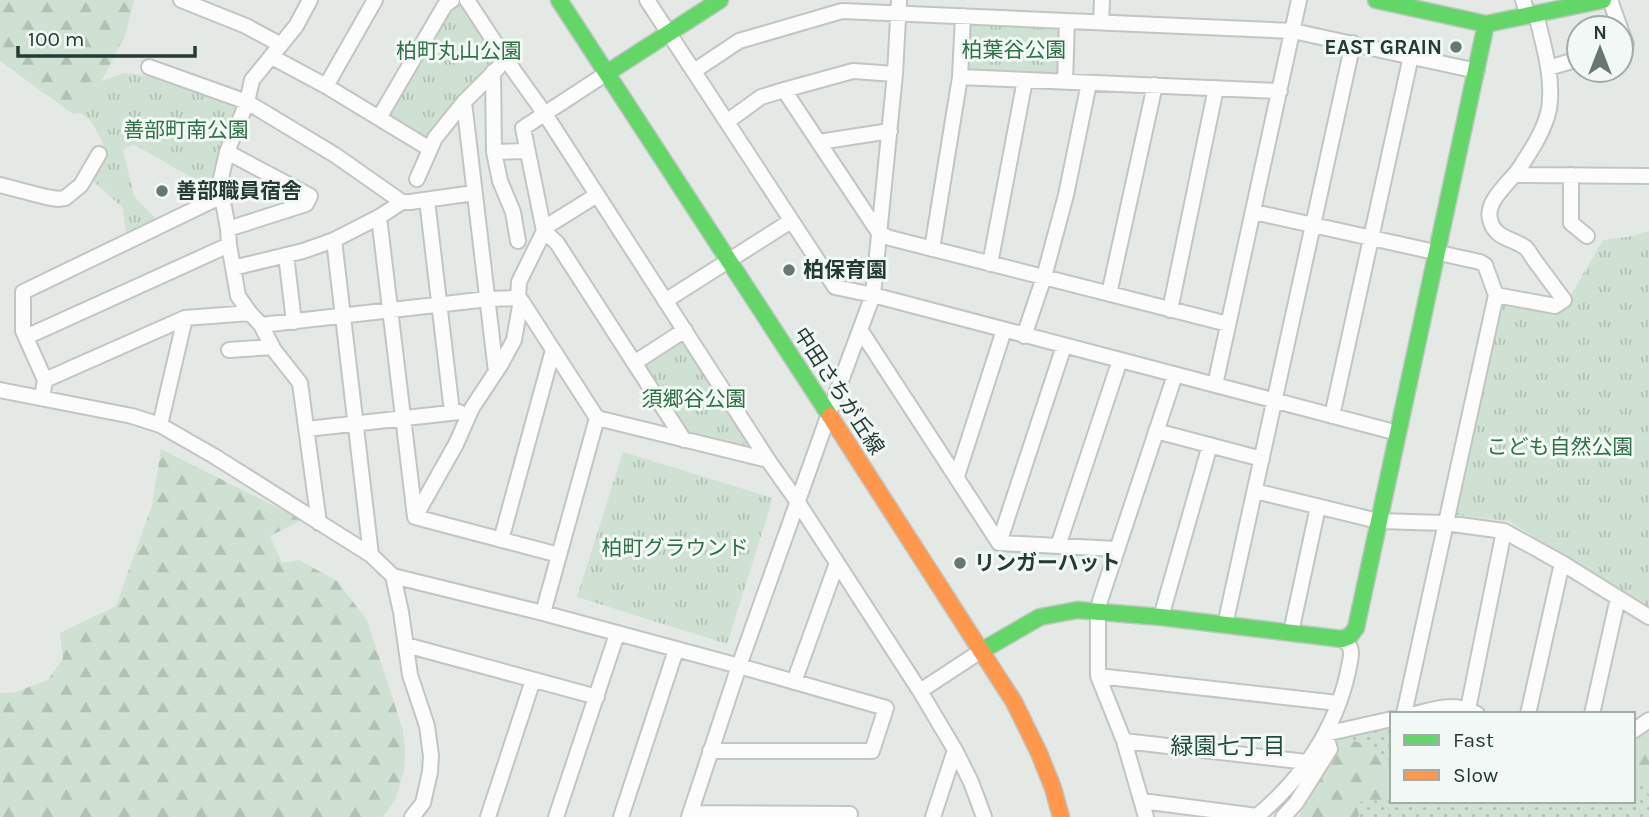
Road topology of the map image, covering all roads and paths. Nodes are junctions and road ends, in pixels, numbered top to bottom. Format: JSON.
{"nodes":[{"id":1,"x":181,"y":0,"type":"edge"},
{"id":2,"x":310,"y":0,"type":"edge"},
{"id":3,"x":375,"y":0,"type":"edge"},
{"id":4,"x":452,"y":0,"type":"edge"},
{"id":5,"x":467,"y":0,"type":"edge"},
{"id":6,"x":559,"y":0,"type":"edge"},
{"id":7,"x":647,"y":0,"type":"edge"},
{"id":8,"x":720,"y":0,"type":"edge"},
{"id":9,"x":1102,"y":0,"type":"edge"},
{"id":10,"x":1299,"y":0,"type":"edge"},
{"id":11,"x":1376,"y":0,"type":"edge"},
{"id":12,"x":1603,"y":0,"type":"edge"},
{"id":13,"x":898,"y":7,"type":"edge"},
{"id":14,"x":1529,"y":10,"type":"edge"},
{"id":15,"x":963,"y":16,"type":"junction"},
{"id":16,"x":1067,"y":21,"type":"junction"},
{"id":17,"x":1101,"y":22,"type":"junction"},
{"id":18,"x":1486,"y":24,"type":"junction"},
{"id":19,"x":1293,"y":31,"type":"junction"},
{"id":20,"x":668,"y":33,"type":"junction"},
{"id":21,"x":1353,"y":43,"type":"junction"},
{"id":22,"x":277,"y":51,"type":"junction"},
{"id":23,"x":1411,"y":56,"type":"junction"},
{"id":24,"x":507,"y":61,"type":"junction"},
{"id":25,"x":1565,"y":63,"type":"edge"},
{"id":26,"x":149,"y":67,"type":"dead end"},
{"id":27,"x":1548,"y":68,"type":"junction"},
{"id":28,"x":694,"y":71,"type":"junction"},
{"id":29,"x":1476,"y":71,"type":"junction"},
{"id":30,"x":493,"y":72,"type":"junction"},
{"id":31,"x":607,"y":74,"type":"junction"},
{"id":32,"x":895,"y":74,"type":"junction"},
{"id":33,"x":960,"y":77,"type":"junction"},
{"id":34,"x":1025,"y":80,"type":"junction"},
{"id":35,"x":1065,"y":82,"type":"junction"},
{"id":36,"x":1089,"y":83,"type":"junction"},
{"id":37,"x":1155,"y":85,"type":"junction"},
{"id":38,"x":326,"y":86,"type":"junction"},
{"id":39,"x":1216,"y":88,"type":"junction"},
{"id":40,"x":784,"y":90,"type":"junction"},
{"id":41,"x":1280,"y":91,"type":"junction"},
{"id":42,"x":247,"y":102,"type":"junction"},
{"id":43,"x":464,"y":102,"type":"junction"},
{"id":44,"x":545,"y":114,"type":"junction"},
{"id":45,"x":379,"y":118,"type":"junction"},
{"id":46,"x":728,"y":121,"type":"junction"},
{"id":47,"x":890,"y":131,"type":"junction"},
{"id":48,"x":819,"y":142,"type":"junction"},
{"id":49,"x":430,"y":149,"type":"junction"},
{"id":50,"x":527,"y":151,"type":"junction"},
{"id":51,"x":228,"y":152,"type":"junction"},
{"id":52,"x":494,"y":152,"type":"junction"},
{"id":53,"x":99,"y":154,"type":"dead end"},
{"id":54,"x":1515,"y":174,"type":"junction"},
{"id":55,"x":1571,"y":175,"type":"junction"},
{"id":56,"x":1649,"y":176,"type":"edge"},
{"id":57,"x":417,"y":179,"type":"dead end"},
{"id":58,"x":0,"y":185,"type":"edge"},
{"id":59,"x":474,"y":193,"type":"junction"},
{"id":60,"x":597,"y":195,"type":"junction"},
{"id":61,"x":222,"y":196,"type":"junction"},
{"id":62,"x":427,"y":200,"type":"junction"},
{"id":63,"x":402,"y":202,"type":"junction"},
{"id":64,"x":1254,"y":212,"type":"junction"},
{"id":65,"x":379,"y":217,"type":"junction"},
{"id":66,"x":791,"y":221,"type":"junction"},
{"id":67,"x":1312,"y":225,"type":"junction"},
{"id":68,"x":228,"y":229,"type":"junction"},
{"id":69,"x":544,"y":230,"type":"junction"},
{"id":70,"x":879,"y":233,"type":"junction"},
{"id":71,"x":1587,"y":236,"type":"dead end"},
{"id":72,"x":1372,"y":239,"type":"junction"},
{"id":73,"x":334,"y":240,"type":"junction"},
{"id":74,"x":518,"y":241,"type":"dead end"},
{"id":75,"x":229,"y":245,"type":"junction"},
{"id":76,"x":932,"y":249,"type":"junction"},
{"id":77,"x":1436,"y":252,"type":"junction"},
{"id":78,"x":286,"y":255,"type":"junction"},
{"id":79,"x":728,"y":261,"type":"junction"},
{"id":80,"x":990,"y":264,"type":"junction"},
{"id":81,"x":233,"y":268,"type":"junction"},
{"id":82,"x":1044,"y":277,"type":"junction"},
{"id":83,"x":1109,"y":294,"type":"junction"},
{"id":84,"x":873,"y":295,"type":"junction"},
{"id":85,"x":1496,"y":295,"type":"junction"},
{"id":86,"x":488,"y":299,"type":"junction"},
{"id":87,"x":519,"y":299,"type":"junction"},
{"id":88,"x":666,"y":301,"type":"junction"},
{"id":89,"x":440,"y":304,"type":"junction"},
{"id":90,"x":1171,"y":310,"type":"junction"},
{"id":91,"x":391,"y":311,"type":"junction"},
{"id":92,"x":250,"y":313,"type":"junction"},
{"id":93,"x":343,"y":317,"type":"junction"},
{"id":94,"x":185,"y":318,"type":"junction"},
{"id":95,"x":294,"y":322,"type":"junction"},
{"id":96,"x":1228,"y":324,"type":"junction"},
{"id":97,"x":261,"y":326,"type":"junction"},
{"id":98,"x":685,"y":330,"type":"junction"},
{"id":99,"x":1004,"y":330,"type":"junction"},
{"id":100,"x":861,"y":331,"type":"junction"},
{"id":101,"x":1024,"y":336,"type":"junction"},
{"id":102,"x":26,"y":337,"type":"junction"},
{"id":103,"x":1064,"y":346,"type":"junction"},
{"id":104,"x":272,"y":347,"type":"junction"},
{"id":105,"x":229,"y":350,"type":"dead end"},
{"id":106,"x":552,"y":350,"type":"junction"},
{"id":107,"x":1119,"y":360,"type":"junction"},
{"id":108,"x":634,"y":363,"type":"junction"},
{"id":109,"x":496,"y":372,"type":"junction"},
{"id":110,"x":1175,"y":375,"type":"junction"},
{"id":111,"x":45,"y":380,"type":"junction"},
{"id":112,"x":1215,"y":385,"type":"junction"},
{"id":113,"x":1,"y":389,"type":"edge"},
{"id":114,"x":42,"y":398,"type":"junction"},
{"id":115,"x":1275,"y":401,"type":"junction"},
{"id":116,"x":470,"y":411,"type":"junction"},
{"id":117,"x":452,"y":412,"type":"junction"},
{"id":118,"x":829,"y":414,"type":"junction"},
{"id":119,"x":1332,"y":416,"type":"junction"},
{"id":120,"x":404,"y":417,"type":"junction"},
{"id":121,"x":597,"y":418,"type":"junction"},
{"id":122,"x":355,"y":424,"type":"junction"},
{"id":123,"x":160,"y":425,"type":"junction"},
{"id":124,"x":307,"y":429,"type":"junction"},
{"id":125,"x":1156,"y":431,"type":"junction"},
{"id":126,"x":1398,"y":433,"type":"junction"},
{"id":127,"x":684,"y":440,"type":"junction"},
{"id":128,"x":1210,"y":446,"type":"junction"},
{"id":129,"x":1262,"y":459,"type":"junction"},
{"id":130,"x":768,"y":460,"type":"junction"},
{"id":131,"x":957,"y":476,"type":"junction"},
{"id":132,"x":1255,"y":491,"type":"junction"},
{"id":133,"x":797,"y":501,"type":"junction"},
{"id":134,"x":1318,"y":507,"type":"junction"},
{"id":135,"x":415,"y":517,"type":"junction"},
{"id":136,"x":1378,"y":521,"type":"junction"},
{"id":137,"x":319,"y":523,"type":"junction"},
{"id":138,"x":1445,"y":523,"type":"junction"},
{"id":139,"x":1504,"y":531,"type":"junction"},
{"id":140,"x":501,"y":540,"type":"junction"},
{"id":141,"x":999,"y":543,"type":"junction"},
{"id":142,"x":1058,"y":546,"type":"junction"},
{"id":143,"x":1117,"y":549,"type":"junction"},
{"id":144,"x":372,"y":555,"type":"junction"},
{"id":145,"x":559,"y":555,"type":"junction"},
{"id":146,"x":837,"y":563,"type":"junction"},
{"id":147,"x":1562,"y":563,"type":"junction"},
{"id":148,"x":393,"y":576,"type":"junction"},
{"id":149,"x":1618,"y":598,"type":"junction"},
{"id":150,"x":1098,"y":611,"type":"junction"},
{"id":151,"x":543,"y":614,"type":"junction"},
{"id":152,"x":1161,"y":617,"type":"junction"},
{"id":153,"x":1649,"y":617,"type":"edge"},
{"id":154,"x":1225,"y":625,"type":"junction"},
{"id":155,"x":1291,"y":632,"type":"junction"},
{"id":156,"x":617,"y":634,"type":"junction"},
{"id":157,"x":1342,"y":639,"type":"junction"},
{"id":158,"x":406,"y":645,"type":"junction"},
{"id":159,"x":676,"y":650,"type":"junction"},
{"id":160,"x":981,"y":651,"type":"junction"},
{"id":161,"x":738,"y":666,"type":"junction"},
{"id":162,"x":1098,"y":676,"type":"junction"},
{"id":163,"x":533,"y":680,"type":"junction"},
{"id":164,"x":794,"y":682,"type":"junction"},
{"id":165,"x":920,"y":691,"type":"junction"},
{"id":166,"x":597,"y":697,"type":"junction"},
{"id":167,"x":1338,"y":703,"type":"junction"},
{"id":168,"x":1473,"y":711,"type":"edge"},
{"id":169,"x":1404,"y":712,"type":"edge"},
{"id":170,"x":1423,"y":712,"type":"edge"},
{"id":171,"x":1528,"y":712,"type":"edge"},
{"id":172,"x":1592,"y":712,"type":"edge"},
{"id":173,"x":1390,"y":719,"type":"edge"},
{"id":174,"x":1325,"y":734,"type":"junction"},
{"id":175,"x":1124,"y":741,"type":"junction"},
{"id":176,"x":955,"y":750,"type":"junction"},
{"id":177,"x":710,"y":751,"type":"junction"},
{"id":178,"x":1307,"y":762,"type":"junction"},
{"id":179,"x":1142,"y":801,"type":"junction"},
{"id":180,"x":689,"y":815,"type":"edge"},
{"id":181,"x":1256,"y":816,"type":"edge"},
{"id":182,"x":412,"y":817,"type":"edge"},
{"id":183,"x":488,"y":817,"type":"edge"},
{"id":184,"x":556,"y":817,"type":"edge"},
{"id":185,"x":621,"y":817,"type":"edge"},
{"id":186,"x":849,"y":817,"type":"edge"},
{"id":187,"x":933,"y":817,"type":"edge"},
{"id":188,"x":984,"y":817,"type":"edge"},
{"id":189,"x":1061,"y":817,"type":"edge"},
{"id":190,"x":1146,"y":817,"type":"edge"},
{"id":191,"x":1283,"y":817,"type":"edge"}],
"edges":[{"from":1,"to":22,"type":"street"},
{"from":2,"to":22,"type":"street"},
{"from":3,"to":38,"type":"street"},
{"from":4,"to":45,"type":"street"},
{"from":5,"to":24,"type":"street"},
{"from":6,"to":31,"type":"street","name":"中田さちが丘線"},
{"from":7,"to":20,"type":"street"},
{"from":8,"to":20,"type":"street"},
{"from":9,"to":17,"type":"street"},
{"from":10,"to":19,"type":"street"},
{"from":11,"to":18,"type":"street"},
{"from":12,"to":14,"type":"street"},
{"from":13,"to":15,"type":"street"},
{"from":13,"to":28,"type":"street"},
{"from":13,"to":32,"type":"street"},
{"from":14,"to":18,"type":"street"},
{"from":14,"to":27,"type":"street"},
{"from":15,"to":16,"type":"street"},
{"from":15,"to":33,"type":"street"},
{"from":16,"to":17,"type":"street"},
{"from":16,"to":35,"type":"street"},
{"from":17,"to":19,"type":"street"},
{"from":18,"to":29,"type":"street"},
{"from":19,"to":21,"type":"street"},
{"from":19,"to":41,"type":"street"},
{"from":20,"to":28,"type":"street"},
{"from":20,"to":31,"type":"street"},
{"from":21,"to":23,"type":"street"},
{"from":21,"to":67,"type":"street"},
{"from":22,"to":38,"type":"street"},
{"from":22,"to":42,"type":"street"},
{"from":23,"to":29,"type":"street"},
{"from":23,"to":72,"type":"street"},
{"from":24,"to":30,"type":"street"},
{"from":24,"to":44,"type":"street"},
{"from":25,"to":27,"type":"street"},
{"from":26,"to":42,"type":"street"},
{"from":27,"to":54,"type":"street"},
{"from":28,"to":46,"type":"street"},
{"from":29,"to":77,"type":"street"},
{"from":30,"to":43,"type":"street"},
{"from":30,"to":52,"type":"street"},
{"from":31,"to":44,"type":"street"},
{"from":31,"to":79,"type":"street","name":"中田さちが丘線"},
{"from":32,"to":40,"type":"street"},
{"from":32,"to":47,"type":"street"},
{"from":33,"to":34,"type":"street"},
{"from":33,"to":76,"type":"street"},
{"from":34,"to":35,"type":"street"},
{"from":34,"to":80,"type":"street"},
{"from":35,"to":36,"type":"street"},
{"from":36,"to":37,"type":"street"},
{"from":36,"to":82,"type":"street"},
{"from":37,"to":39,"type":"street"},
{"from":37,"to":83,"type":"street"},
{"from":38,"to":45,"type":"street"},
{"from":39,"to":41,"type":"street"},
{"from":39,"to":90,"type":"street"},
{"from":40,"to":46,"type":"street"},
{"from":40,"to":48,"type":"street"},
{"from":41,"to":64,"type":"street"},
{"from":42,"to":51,"type":"street"},
{"from":42,"to":63,"type":"street"},
{"from":43,"to":49,"type":"street"},
{"from":43,"to":59,"type":"street"},
{"from":44,"to":50,"type":"street"},
{"from":44,"to":60,"type":"street"},
{"from":45,"to":49,"type":"street"},
{"from":46,"to":66,"type":"street"},
{"from":47,"to":48,"type":"street"},
{"from":47,"to":70,"type":"street"},
{"from":48,"to":70,"type":"street"},
{"from":49,"to":57,"type":"street"},
{"from":50,"to":52,"type":"street"},
{"from":50,"to":69,"type":"street"},
{"from":51,"to":61,"type":"street"},
{"from":51,"to":68,"type":"street"},
{"from":52,"to":74,"type":"street"},
{"from":53,"to":58,"type":"street"},
{"from":54,"to":55,"type":"street"},
{"from":54,"to":85,"type":"street"},
{"from":55,"to":56,"type":"street"},
{"from":55,"to":71,"type":"street"},
{"from":59,"to":62,"type":"street"},
{"from":59,"to":86,"type":"street"},
{"from":60,"to":69,"type":"street"},
{"from":60,"to":88,"type":"street"},
{"from":61,"to":68,"type":"street"},
{"from":61,"to":102,"type":"street"},
{"from":62,"to":63,"type":"street"},
{"from":62,"to":89,"type":"street"},
{"from":63,"to":65,"type":"street"},
{"from":64,"to":67,"type":"street"},
{"from":64,"to":96,"type":"street"},
{"from":65,"to":73,"type":"street"},
{"from":65,"to":91,"type":"street"},
{"from":66,"to":79,"type":"street"},
{"from":66,"to":84,"type":"street"},
{"from":67,"to":72,"type":"street"},
{"from":67,"to":115,"type":"street"},
{"from":68,"to":75,"type":"street"},
{"from":69,"to":87,"type":"street"},
{"from":69,"to":108,"type":"street"},
{"from":70,"to":76,"type":"street"},
{"from":70,"to":84,"type":"street"},
{"from":72,"to":77,"type":"street"},
{"from":72,"to":119,"type":"street"},
{"from":73,"to":78,"type":"street"},
{"from":73,"to":93,"type":"street"},
{"from":75,"to":81,"type":"street"},
{"from":75,"to":102,"type":"street"},
{"from":76,"to":80,"type":"street"},
{"from":77,"to":85,"type":"street"},
{"from":77,"to":126,"type":"street"},
{"from":78,"to":81,"type":"street"},
{"from":78,"to":95,"type":"street"},
{"from":79,"to":88,"type":"street"},
{"from":79,"to":118,"type":"street","name":"中田さちが丘線"},
{"from":80,"to":82,"type":"street"},
{"from":81,"to":92,"type":"street"},
{"from":82,"to":83,"type":"street"},
{"from":82,"to":101,"type":"street"},
{"from":83,"to":90,"type":"street"},
{"from":84,"to":99,"type":"street"},
{"from":84,"to":100,"type":"street"},
{"from":85,"to":138,"type":"street"},
{"from":86,"to":87,"type":"street"},
{"from":86,"to":89,"type":"street"},
{"from":86,"to":109,"type":"street"},
{"from":87,"to":106,"type":"street"},
{"from":87,"to":109,"type":"street"},
{"from":88,"to":98,"type":"street"},
{"from":89,"to":91,"type":"street"},
{"from":89,"to":117,"type":"street"},
{"from":90,"to":96,"type":"street"},
{"from":91,"to":93,"type":"street"},
{"from":91,"to":120,"type":"street"},
{"from":92,"to":94,"type":"street"},
{"from":92,"to":97,"type":"street"},
{"from":93,"to":95,"type":"street"},
{"from":93,"to":122,"type":"street"},
{"from":94,"to":111,"type":"street"},
{"from":94,"to":123,"type":"street"},
{"from":95,"to":97,"type":"street"},
{"from":96,"to":112,"type":"street"},
{"from":97,"to":104,"type":"street"},
{"from":98,"to":108,"type":"street"},
{"from":98,"to":130,"type":"street"},
{"from":99,"to":101,"type":"street"},
{"from":99,"to":131,"type":"street"},
{"from":100,"to":118,"type":"street"},
{"from":100,"to":131,"type":"street"},
{"from":101,"to":103,"type":"street"},
{"from":102,"to":111,"type":"street"},
{"from":103,"to":107,"type":"street"},
{"from":103,"to":141,"type":"street"},
{"from":104,"to":105,"type":"street"},
{"from":104,"to":124,"type":"street"},
{"from":106,"to":121,"type":"street"},
{"from":106,"to":140,"type":"street"},
{"from":107,"to":110,"type":"street"},
{"from":107,"to":142,"type":"street"},
{"from":108,"to":127,"type":"street"},
{"from":109,"to":116,"type":"street"},
{"from":110,"to":112,"type":"street"},
{"from":110,"to":125,"type":"street"},
{"from":111,"to":114,"type":"street"},
{"from":112,"to":115,"type":"street"},
{"from":113,"to":114,"type":"street"},
{"from":114,"to":123,"type":"street"},
{"from":115,"to":119,"type":"street"},
{"from":115,"to":129,"type":"street"},
{"from":116,"to":117,"type":"street"},
{"from":116,"to":135,"type":"street"},
{"from":117,"to":120,"type":"street"},
{"from":118,"to":133,"type":"street"},
{"from":118,"to":160,"type":"street","name":"中田さちが丘線"},
{"from":119,"to":126,"type":"street"},
{"from":120,"to":122,"type":"street"},
{"from":120,"to":135,"type":"street"},
{"from":121,"to":127,"type":"street"},
{"from":121,"to":145,"type":"street"},
{"from":122,"to":124,"type":"street"},
{"from":122,"to":144,"type":"street"},
{"from":123,"to":137,"type":"street"},
{"from":124,"to":137,"type":"street"},
{"from":125,"to":128,"type":"street"},
{"from":125,"to":143,"type":"street"},
{"from":126,"to":136,"type":"street"},
{"from":127,"to":130,"type":"street"},
{"from":128,"to":129,"type":"street"},
{"from":128,"to":152,"type":"street"},
{"from":129,"to":132,"type":"street"},
{"from":130,"to":133,"type":"street"},
{"from":131,"to":141,"type":"street"},
{"from":132,"to":134,"type":"street"},
{"from":132,"to":154,"type":"street"},
{"from":133,"to":146,"type":"street"},
{"from":133,"to":161,"type":"street"},
{"from":134,"to":136,"type":"street"},
{"from":134,"to":155,"type":"street"},
{"from":135,"to":140,"type":"street"},
{"from":136,"to":138,"type":"street"},
{"from":136,"to":157,"type":"street"},
{"from":137,"to":144,"type":"street"},
{"from":138,"to":139,"type":"street"},
{"from":138,"to":169,"type":"street"},
{"from":139,"to":147,"type":"street"},
{"from":139,"to":168,"type":"street"},
{"from":140,"to":145,"type":"street"},
{"from":141,"to":142,"type":"street"},
{"from":142,"to":143,"type":"street"},
{"from":143,"to":150,"type":"street"},
{"from":144,"to":148,"type":"street"},
{"from":145,"to":151,"type":"street"},
{"from":146,"to":164,"type":"street"},
{"from":146,"to":165,"type":"street"},
{"from":147,"to":149,"type":"street"},
{"from":147,"to":171,"type":"street"},
{"from":148,"to":151,"type":"street"},
{"from":148,"to":158,"type":"street"},
{"from":149,"to":153,"type":"street"},
{"from":149,"to":172,"type":"street"},
{"from":150,"to":152,"type":"street"},
{"from":150,"to":160,"type":"street"},
{"from":150,"to":162,"type":"street"},
{"from":151,"to":156,"type":"street"},
{"from":152,"to":154,"type":"street"},
{"from":154,"to":155,"type":"street"},
{"from":155,"to":157,"type":"street"},
{"from":156,"to":159,"type":"street"},
{"from":156,"to":166,"type":"street"},
{"from":157,"to":167,"type":"street"},
{"from":158,"to":163,"type":"street"},
{"from":158,"to":182,"type":"street"},
{"from":159,"to":161,"type":"street"},
{"from":159,"to":185,"type":"street"},
{"from":160,"to":165,"type":"street"},
{"from":160,"to":189,"type":"street","name":"中田さちが丘線"},
{"from":161,"to":164,"type":"street"},
{"from":161,"to":177,"type":"street"},
{"from":162,"to":167,"type":"street"},
{"from":162,"to":175,"type":"street"},
{"from":163,"to":166,"type":"street"},
{"from":163,"to":183,"type":"street"},
{"from":164,"to":177,"type":"street"},
{"from":165,"to":176,"type":"street"},
{"from":166,"to":184,"type":"street"},
{"from":167,"to":174,"type":"street"},
{"from":168,"to":170,"type":"street"},
{"from":173,"to":174,"type":"street"},
{"from":174,"to":178,"type":"street"},
{"from":174,"to":191,"type":"street"},
{"from":175,"to":178,"type":"street"},
{"from":175,"to":179,"type":"street"},
{"from":176,"to":187,"type":"street"},
{"from":176,"to":188,"type":"street"},
{"from":177,"to":180,"type":"street"},
{"from":178,"to":181,"type":"street"},
{"from":179,"to":181,"type":"street"},
{"from":179,"to":190,"type":"street"},
{"from":180,"to":186,"type":"street"}]}
